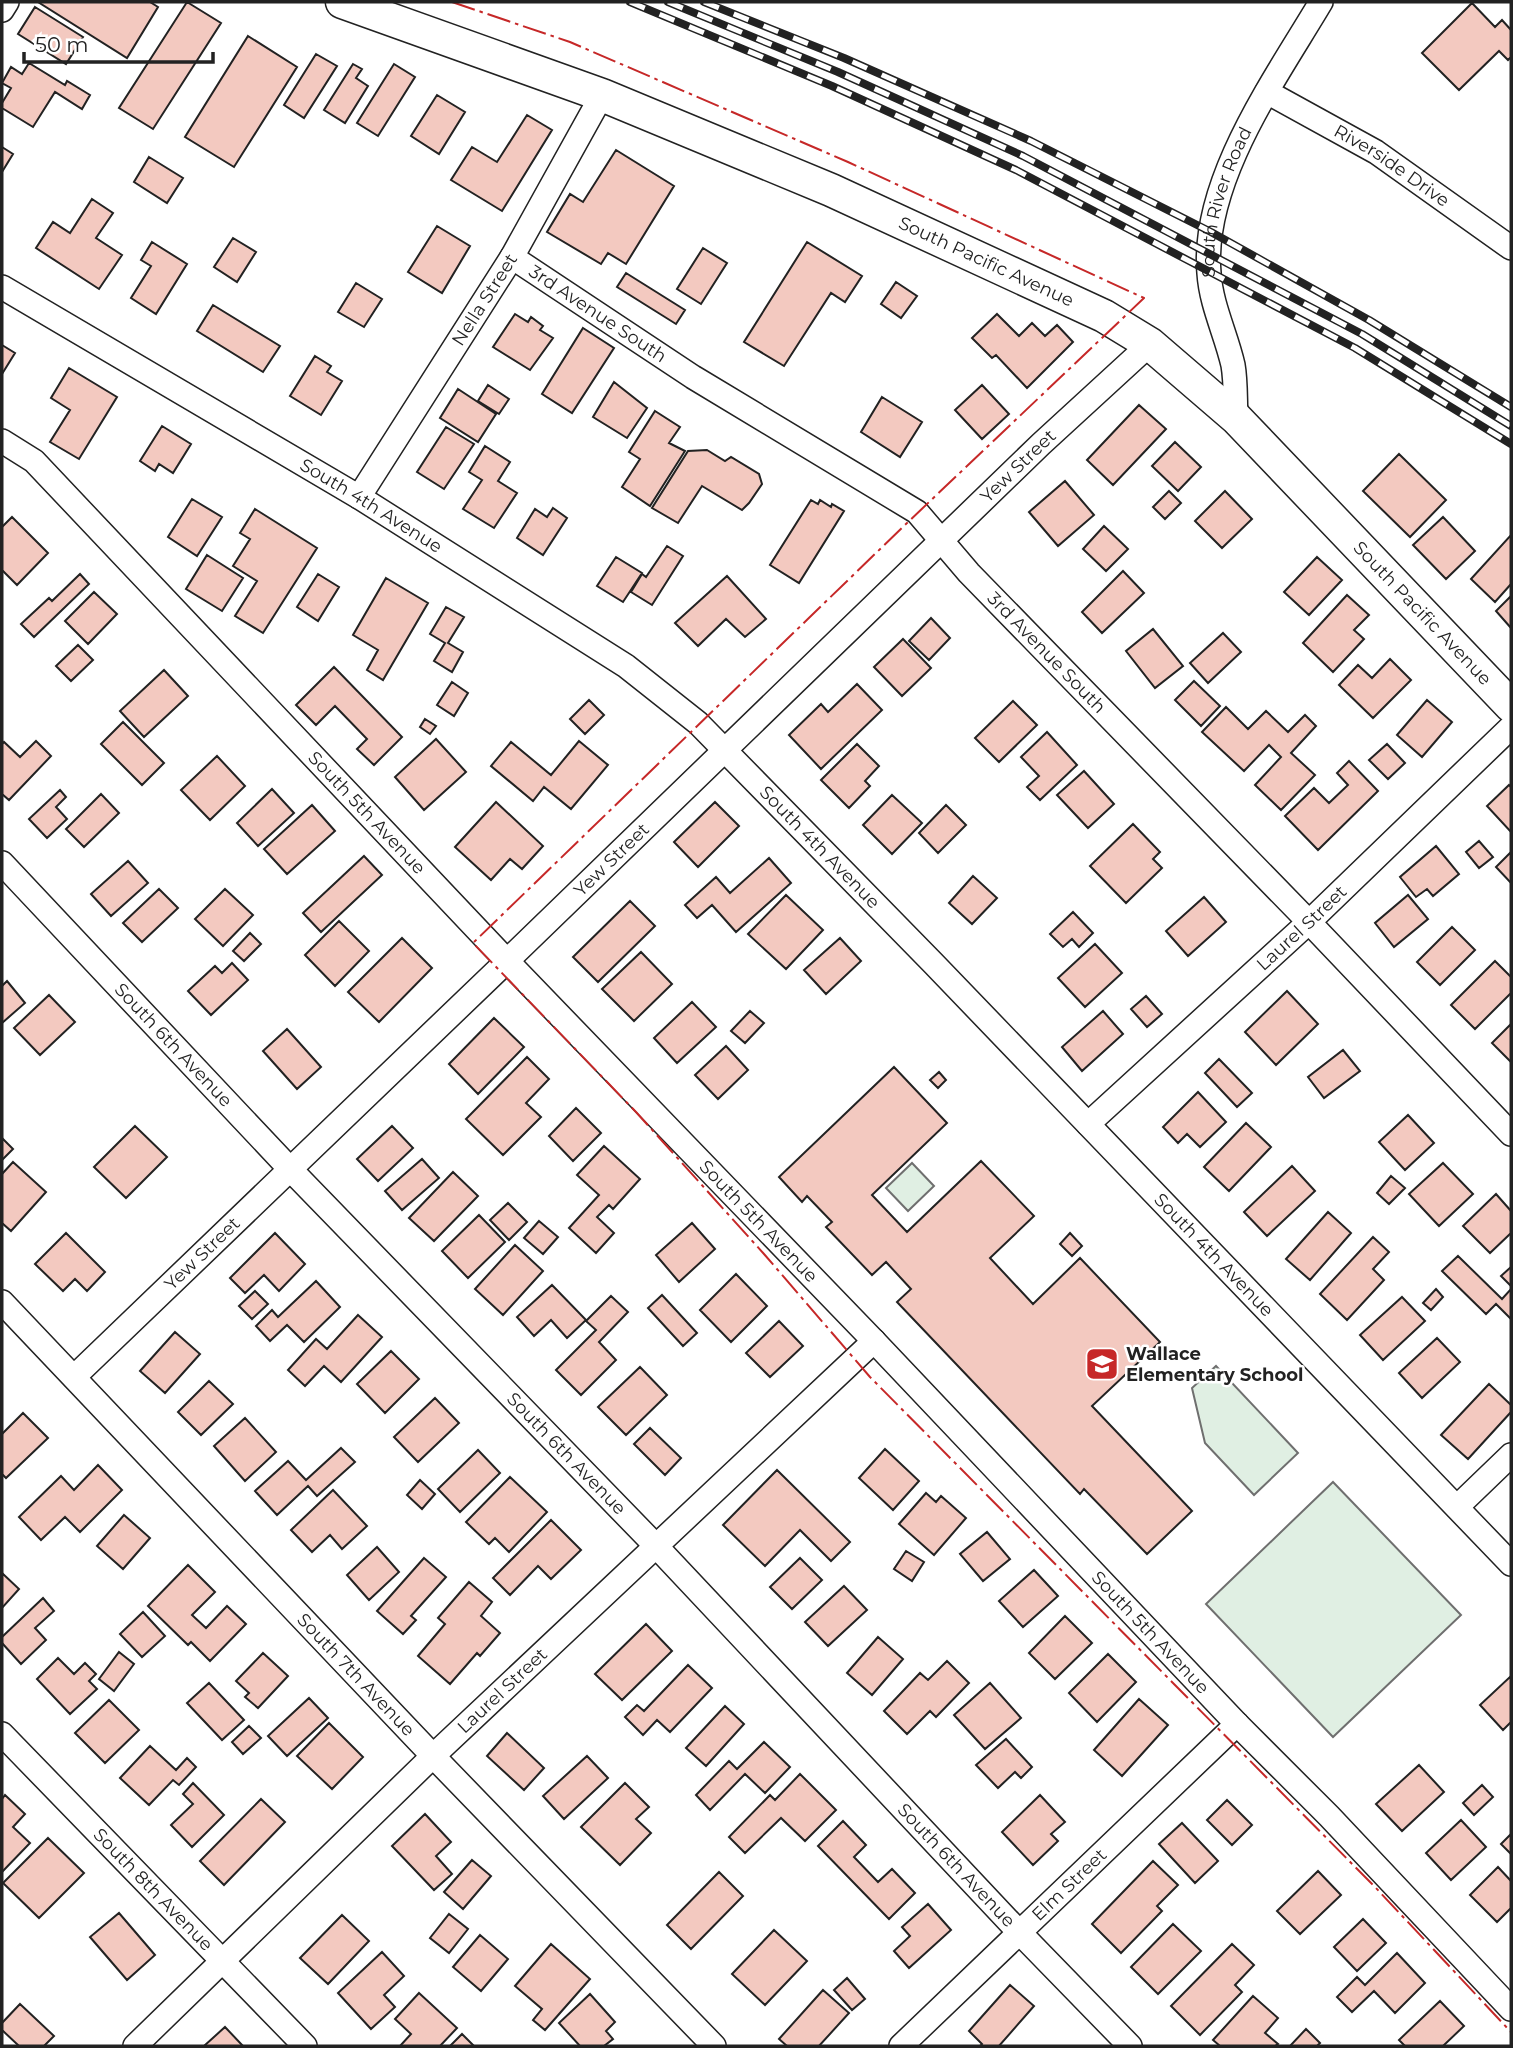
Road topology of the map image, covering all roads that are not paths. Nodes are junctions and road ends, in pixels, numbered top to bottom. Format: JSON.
{"nodes":[{"id":1,"x":7,"y":2,"type":"edge"},
{"id":2,"x":342,"y":2,"type":"edge"},
{"id":3,"x":1321,"y":2,"type":"edge"},
{"id":4,"x":2,"y":10,"type":"edge"},
{"id":5,"x":1267,"y":92,"type":"junction"},
{"id":6,"x":602,"y":95,"type":"junction"},
{"id":7,"x":1511,"y":248,"type":"edge"},
{"id":8,"x":512,"y":257,"type":"junction"},
{"id":9,"x":2,"y":287,"type":"edge"},
{"id":10,"x":1150,"y":344,"type":"junction"},
{"id":11,"x":1236,"y":418,"type":"junction"},
{"id":12,"x":2,"y":441,"type":"edge"},
{"id":13,"x":359,"y":497,"type":"junction"},
{"id":14,"x":943,"y":541,"type":"junction"},
{"id":15,"x":1511,"y":706,"type":"edge"},
{"id":16,"x":1511,"y":727,"type":"edge"},
{"id":17,"x":724,"y":751,"type":"junction"},
{"id":18,"x":2,"y":863,"type":"edge"},
{"id":19,"x":1309,"y":922,"type":"junction"},
{"id":20,"x":507,"y":961,"type":"junction"},
{"id":21,"x":1088,"y":1124,"type":"junction"},
{"id":22,"x":1511,"y":1134,"type":"edge"},
{"id":23,"x":290,"y":1169,"type":"junction"},
{"id":24,"x":2,"y":1302,"type":"edge"},
{"id":25,"x":874,"y":1341,"type":"junction"},
{"id":26,"x":74,"y":1377,"type":"junction"},
{"id":27,"x":1511,"y":1455,"type":"edge"},
{"id":28,"x":1457,"y":1507,"type":"junction"},
{"id":29,"x":656,"y":1546,"type":"junction"},
{"id":30,"x":1511,"y":1564,"type":"edge"},
{"id":31,"x":1237,"y":1724,"type":"junction"},
{"id":32,"x":2,"y":1734,"type":"edge"},
{"id":33,"x":433,"y":1756,"type":"junction"},
{"id":34,"x":1018,"y":1932,"type":"junction"},
{"id":35,"x":222,"y":1960,"type":"junction"},
{"id":36,"x":1511,"y":2009,"type":"edge"},
{"id":37,"x":135,"y":2046,"type":"edge"},
{"id":38,"x":305,"y":2046,"type":"edge"},
{"id":39,"x":714,"y":2046,"type":"edge"},
{"id":40,"x":901,"y":2046,"type":"edge"},
{"id":41,"x":1130,"y":2046,"type":"edge"}],
"edges":[{"from":1,"to":4,"type":"street"},
{"from":2,"to":6,"type":"street","name":"South Pacific Avenue"},
{"from":3,"to":5,"type":"street","name":"South River Road"},
{"from":5,"to":7,"type":"street","name":"Riverside Drive"},
{"from":5,"to":11,"type":"street","name":"South River Road"},
{"from":6,"to":8,"type":"street","name":"Nella Street"},
{"from":6,"to":10,"type":"street","name":"South Pacific Avenue"},
{"from":8,"to":13,"type":"street","name":"Nella Street"},
{"from":8,"to":14,"type":"street","name":"3rd Avenue South"},
{"from":9,"to":13,"type":"street","name":"South 4th Avenue"},
{"from":10,"to":11,"type":"street","name":"South Pacific Avenue"},
{"from":10,"to":14,"type":"street","name":"Yew Street"},
{"from":11,"to":15,"type":"street","name":"South Pacific Avenue"},
{"from":12,"to":20,"type":"street","name":"South 5th Avenue"},
{"from":13,"to":17,"type":"street","name":"South 4th Avenue"},
{"from":14,"to":17,"type":"street","name":"Yew Street"},
{"from":14,"to":19,"type":"street","name":"3rd Avenue South"},
{"from":16,"to":19,"type":"street","name":"Laurel Street"},
{"from":17,"to":20,"type":"street","name":"Yew Street"},
{"from":17,"to":21,"type":"street","name":"South 4th Avenue"},
{"from":18,"to":23,"type":"street","name":"South 6th Avenue"},
{"from":19,"to":21,"type":"street","name":"Laurel Street"},
{"from":19,"to":22,"type":"street","name":"3rd Avenue South"},
{"from":20,"to":23,"type":"street","name":"Yew Street"},
{"from":20,"to":25,"type":"street","name":"South 5th Avenue"},
{"from":21,"to":28,"type":"street","name":"South 4th Avenue"},
{"from":23,"to":26,"type":"street","name":"Yew Street"},
{"from":23,"to":29,"type":"street","name":"South 6th Avenue"},
{"from":24,"to":26,"type":"street","name":"South 7th Avenue"},
{"from":25,"to":29,"type":"street","name":"Laurel Street"},
{"from":25,"to":31,"type":"street","name":"South 5th Avenue"},
{"from":26,"to":33,"type":"street","name":"South 7th Avenue"},
{"from":27,"to":28,"type":"street"},
{"from":28,"to":30,"type":"street","name":"South 4th Avenue"},
{"from":29,"to":33,"type":"street","name":"Laurel Street"},
{"from":29,"to":34,"type":"street","name":"South 6th Avenue"},
{"from":31,"to":34,"type":"street","name":"Elm Street"},
{"from":31,"to":36,"type":"street","name":"South 5th Avenue"},
{"from":32,"to":35,"type":"street","name":"South 8th Avenue"},
{"from":33,"to":35,"type":"street","name":"Laurel Street"},
{"from":33,"to":39,"type":"street","name":"South 7th Avenue"},
{"from":34,"to":40,"type":"street","name":"Elm Street"},
{"from":34,"to":41,"type":"street","name":"South 6th Avenue"},
{"from":35,"to":37,"type":"street","name":"Laurel Street"},
{"from":35,"to":38,"type":"street","name":"South 8th Avenue"}]}
